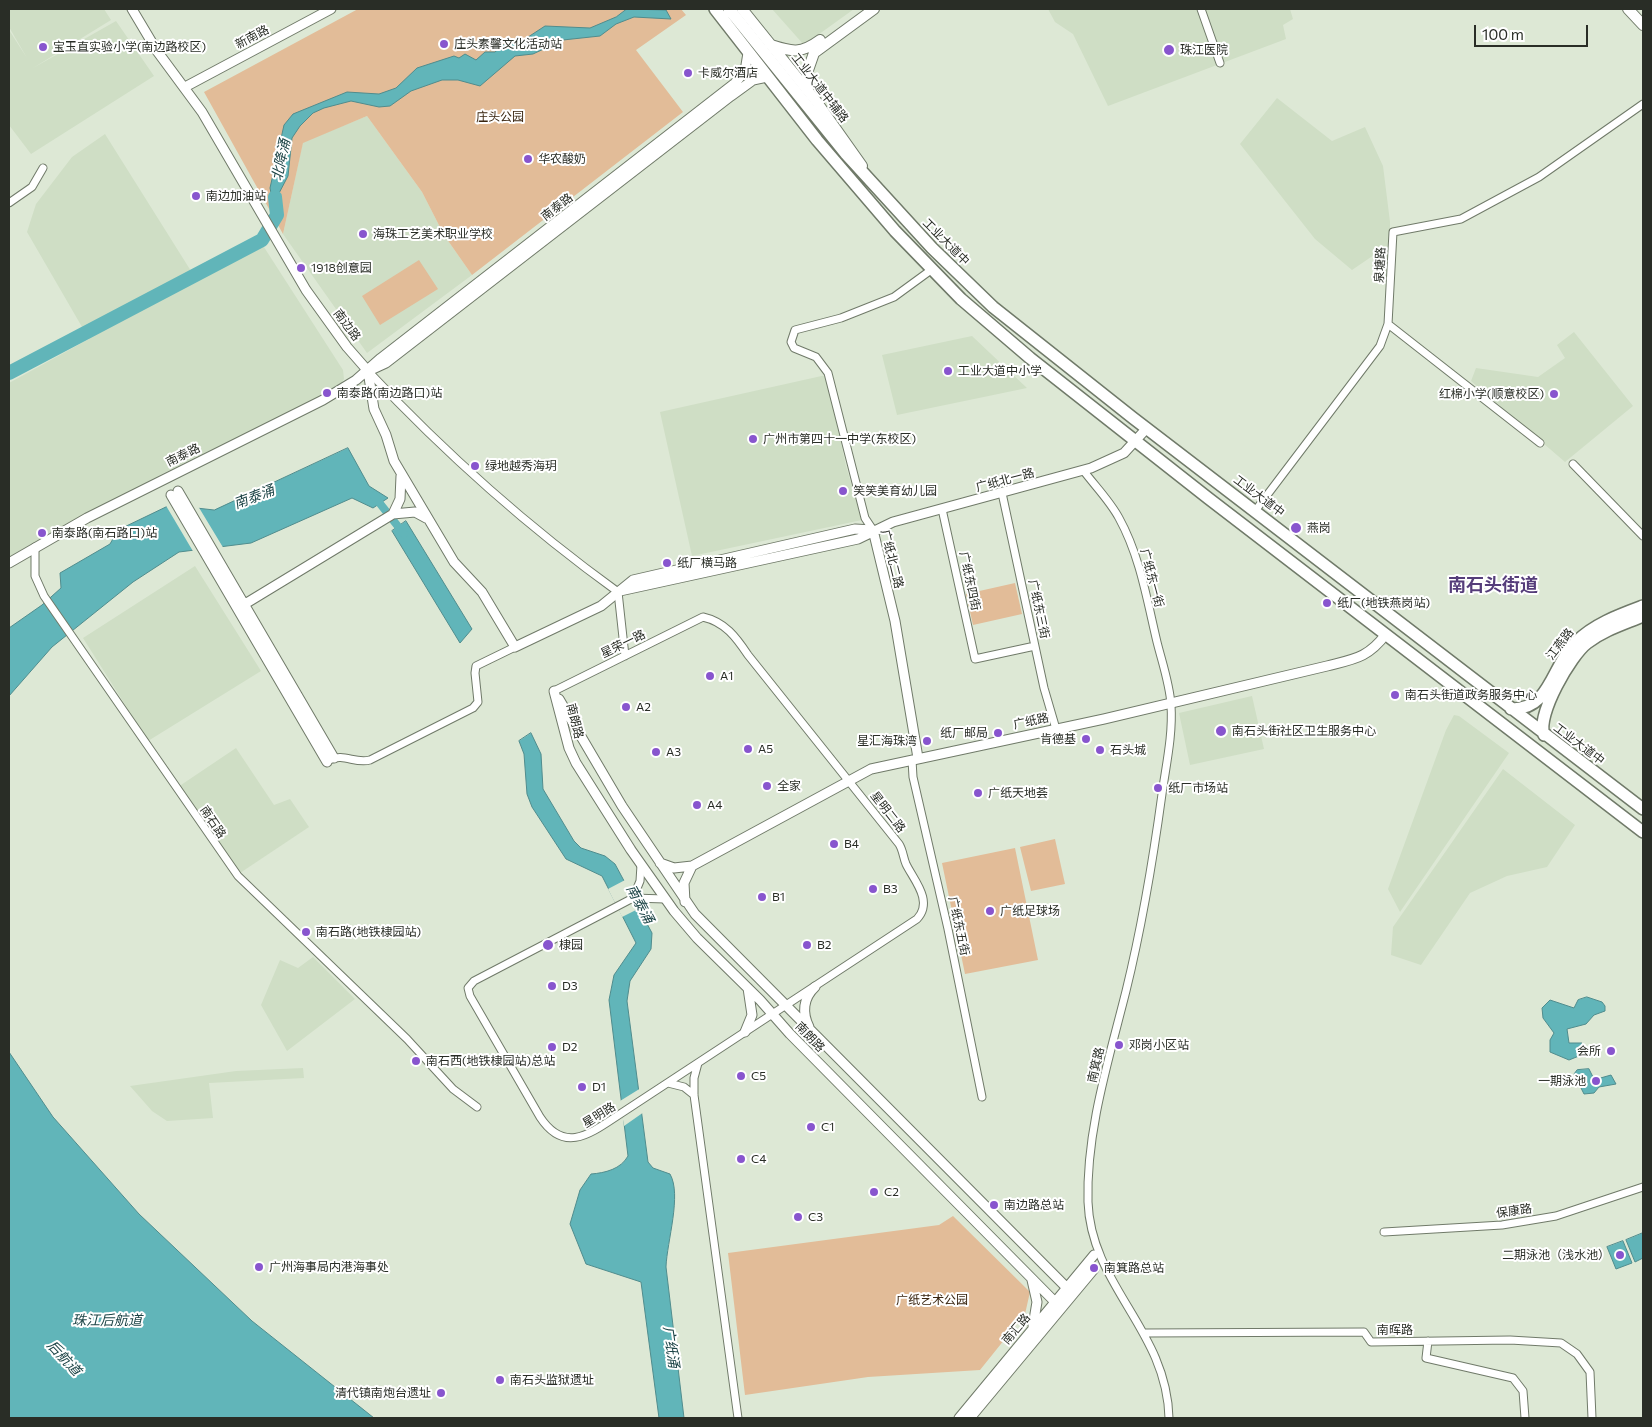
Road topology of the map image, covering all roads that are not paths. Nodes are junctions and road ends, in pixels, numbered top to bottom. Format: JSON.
{"nodes":[{"id":1,"x":132,"y":9,"type":"edge"},
{"id":2,"x":331,"y":9,"type":"edge"},
{"id":3,"x":710,"y":9,"type":"edge"},
{"id":4,"x":716,"y":9,"type":"edge"},
{"id":5,"x":734,"y":9,"type":"edge"},
{"id":6,"x":864,"y":9,"type":"edge"},
{"id":7,"x":874,"y":9,"type":"edge"},
{"id":8,"x":1200,"y":9,"type":"edge"},
{"id":9,"x":1628,"y":9,"type":"edge"},
{"id":10,"x":725,"y":22,"type":"junction"},
{"id":11,"x":1643,"y":25,"type":"edge"},
{"id":12,"x":770,"y":44,"type":"junction"},
{"id":13,"x":748,"y":53,"type":"junction"},
{"id":14,"x":1220,"y":63,"type":"dead end"},
{"id":15,"x":767,"y":77,"type":"junction"},
{"id":16,"x":185,"y":87,"type":"junction"},
{"id":17,"x":808,"y":91,"type":"junction"},
{"id":18,"x":1643,"y":104,"type":"edge"},
{"id":19,"x":43,"y":168,"type":"dead end"},
{"id":20,"x":875,"y":186,"type":"junction"},
{"id":21,"x":9,"y":203,"type":"edge"},
{"id":22,"x":931,"y":270,"type":"junction"},
{"id":23,"x":1388,"y":324,"type":"junction"},
{"id":24,"x":368,"y":371,"type":"junction"},
{"id":25,"x":1147,"y":428,"type":"junction"},
{"id":26,"x":1136,"y":441,"type":"junction"},
{"id":27,"x":1540,"y":443,"type":"dead end"},
{"id":28,"x":1573,"y":464,"type":"dead end"},
{"id":29,"x":1083,"y":470,"type":"junction"},
{"id":30,"x":400,"y":471,"type":"junction"},
{"id":31,"x":175,"y":493,"type":"dead end"},
{"id":32,"x":1002,"y":494,"type":"junction"},
{"id":33,"x":942,"y":509,"type":"junction"},
{"id":34,"x":1255,"y":511,"type":"junction"},
{"id":35,"x":393,"y":514,"type":"junction"},
{"id":36,"x":429,"y":521,"type":"junction"},
{"id":37,"x":873,"y":530,"type":"junction"},
{"id":38,"x":1643,"y":536,"type":"edge"},
{"id":39,"x":35,"y":547,"type":"junction"},
{"id":40,"x":9,"y":562,"type":"edge"},
{"id":41,"x":618,"y":592,"type":"junction"},
{"id":42,"x":241,"y":606,"type":"junction"},
{"id":43,"x":1643,"y":606,"type":"edge"},
{"id":44,"x":1643,"y":616,"type":"edge"},
{"id":45,"x":703,"y":617,"type":"joint"},
{"id":46,"x":1386,"y":634,"type":"junction"},
{"id":47,"x":1035,"y":646,"type":"junction"},
{"id":48,"x":515,"y":647,"type":"junction"},
{"id":49,"x":625,"y":656,"type":"junction"},
{"id":50,"x":554,"y":691,"type":"junction"},
{"id":51,"x":1172,"y":704,"type":"junction"},
{"id":52,"x":1511,"y":709,"type":"junction"},
{"id":53,"x":1056,"y":729,"type":"junction"},
{"id":54,"x":1544,"y":735,"type":"junction"},
{"id":55,"x":915,"y":759,"type":"junction"},
{"id":56,"x":330,"y":760,"type":"joint"},
{"id":57,"x":849,"y":780,"type":"junction"},
{"id":58,"x":1643,"y":809,"type":"edge"},
{"id":59,"x":1643,"y":832,"type":"edge"},
{"id":60,"x":657,"y":861,"type":"junction"},
{"id":61,"x":641,"y":865,"type":"junction"},
{"id":62,"x":692,"y":866,"type":"junction"},
{"id":63,"x":636,"y":896,"type":"junction"},
{"id":64,"x":666,"y":900,"type":"junction"},
{"id":65,"x":686,"y":903,"type":"junction"},
{"id":66,"x":734,"y":955,"type":"junction"},
{"id":67,"x":725,"y":965,"type":"junction"},
{"id":68,"x":815,"y":987,"type":"junction"},
{"id":69,"x":748,"y":988,"type":"junction"},
{"id":70,"x":786,"y":1006,"type":"junction"},
{"id":71,"x":772,"y":1014,"type":"junction"},
{"id":72,"x":810,"y":1030,"type":"junction"},
{"id":73,"x":745,"y":1032,"type":"junction"},
{"id":74,"x":835,"y":1055,"type":"junction"},
{"id":75,"x":698,"y":1063,"type":"junction"},
{"id":76,"x":823,"y":1068,"type":"junction"},
{"id":77,"x":664,"y":1085,"type":"junction"},
{"id":78,"x":694,"y":1095,"type":"junction"},
{"id":79,"x":982,"y":1097,"type":"dead end"},
{"id":80,"x":477,"y":1107,"type":"dead end"},
{"id":81,"x":1643,"y":1186,"type":"edge"},
{"id":82,"x":1384,"y":1232,"type":"dead end"},
{"id":83,"x":1020,"y":1241,"type":"junction"},
{"id":84,"x":1006,"y":1252,"type":"junction"},
{"id":85,"x":1094,"y":1255,"type":"dead end"},
{"id":86,"x":1094,"y":1268,"type":"dead end"},
{"id":87,"x":1029,"y":1276,"type":"junction"},
{"id":88,"x":1073,"y":1294,"type":"junction"},
{"id":89,"x":1061,"y":1308,"type":"junction"},
{"id":90,"x":1031,"y":1331,"type":"junction"},
{"id":91,"x":1145,"y":1333,"type":"junction"},
{"id":92,"x":1428,"y":1341,"type":"junction"},
{"id":93,"x":738,"y":1418,"type":"edge"},
{"id":94,"x":958,"y":1418,"type":"edge"},
{"id":95,"x":970,"y":1418,"type":"edge"},
{"id":96,"x":1169,"y":1418,"type":"edge"},
{"id":97,"x":1524,"y":1418,"type":"edge"},
{"id":98,"x":1592,"y":1418,"type":"edge"}],
"edges":[{"from":1,"to":16,"type":"street","name":"南边路"},
{"from":2,"to":16,"type":"street","name":"新南路"},
{"from":3,"to":10,"type":"main road"},
{"from":4,"to":10,"type":"main road"},
{"from":5,"to":12,"type":"main road","name":"工业大道中辅路"},
{"from":5,"to":20,"type":"main road","name":"工业大道中"},
{"from":6,"to":12,"type":"main road"},
{"from":7,"to":17,"type":"main road"},
{"from":8,"to":14,"type":"street"},
{"from":9,"to":11,"type":"main road"},
{"from":10,"to":13,"type":"main road"},
{"from":12,"to":17,"type":"main road","name":"工业大道中辅路"},
{"from":13,"to":15,"type":"main road"},
{"from":13,"to":24,"type":"street","name":"南泰路"},
{"from":15,"to":22,"type":"main road"},
{"from":15,"to":24,"type":"street","name":"南泰路"},
{"from":16,"to":24,"type":"street","name":"南边路"},
{"from":17,"to":20,"type":"main road","name":"工业大道中辅路"},
{"from":18,"to":23,"type":"street","name":"泉塘路"},
{"from":19,"to":21,"type":"street"},
{"from":20,"to":25,"type":"main road","name":"工业大道中"},
{"from":22,"to":26,"type":"main road"},
{"from":22,"to":37,"type":"street","name":"广纸北二路"},
{"from":23,"to":27,"type":"street"},
{"from":23,"to":34,"type":"street","name":"泉塘路"},
{"from":24,"to":30,"type":"street"},
{"from":24,"to":39,"type":"street","name":"南泰路"},
{"from":24,"to":41,"type":"street","name":"南边路"},
{"from":25,"to":26,"type":"street","name":"广纸北一路"},
{"from":25,"to":34,"type":"main road","name":"工业大道中"},
{"from":26,"to":29,"type":"street","name":"广纸北一路"},
{"from":26,"to":46,"type":"main road"},
{"from":28,"to":38,"type":"street"},
{"from":29,"to":32,"type":"street","name":"广纸北一路"},
{"from":29,"to":51,"type":"street","name":"广纸东一街"},
{"from":30,"to":35,"type":"street"},
{"from":30,"to":36,"type":"street"},
{"from":31,"to":42,"type":"street"},
{"from":32,"to":33,"type":"street","name":"广纸北一路"},
{"from":32,"to":47,"type":"street","name":"广纸东三街"},
{"from":33,"to":37,"type":"street","name":"广纸北一路"},
{"from":33,"to":47,"type":"street","name":"广纸东四街"},
{"from":34,"to":52,"type":"main road","name":"工业大道中"},
{"from":35,"to":36,"type":"street"},
{"from":35,"to":42,"type":"street"},
{"from":36,"to":48,"type":"street"},
{"from":37,"to":41,"type":"street","name":"广纸北一路"},
{"from":37,"to":55,"type":"street","name":"广纸北二路"},
{"from":39,"to":40,"type":"street","name":"南泰路"},
{"from":39,"to":80,"type":"street","name":"南石路"},
{"from":41,"to":48,"type":"street","name":"广纸北一路"},
{"from":41,"to":49,"type":"street"},
{"from":42,"to":56,"type":"street"},
{"from":43,"to":52,"type":"main road","name":"江燕路"},
{"from":44,"to":54,"type":"main road","name":"江燕路"},
{"from":45,"to":49,"type":"street","name":"星荣一路"},
{"from":45,"to":57,"type":"street","name":"星明二路"},
{"from":46,"to":51,"type":"street","name":"广纸路"},
{"from":46,"to":59,"type":"main road"},
{"from":47,"to":53,"type":"street","name":"广纸东三街"},
{"from":48,"to":56,"type":"street"},
{"from":49,"to":50,"type":"street","name":"星荣一路"},
{"from":50,"to":60,"type":"street","name":"南朗路"},
{"from":50,"to":61,"type":"street","name":"南朗路"},
{"from":51,"to":53,"type":"street","name":"广纸路"},
{"from":51,"to":91,"type":"street","name":"南箕路"},
{"from":52,"to":54,"type":"main road","name":"工业大道中"},
{"from":53,"to":55,"type":"street","name":"广纸路"},
{"from":54,"to":58,"type":"main road","name":"工业大道中"},
{"from":55,"to":57,"type":"street","name":"广纸路"},
{"from":55,"to":79,"type":"street","name":"广纸东五街"},
{"from":57,"to":62,"type":"street","name":"广纸路"},
{"from":57,"to":68,"type":"street","name":"星明二路"},
{"from":60,"to":62,"type":"street"},
{"from":60,"to":65,"type":"street","name":"南朗路"},
{"from":61,"to":63,"type":"street"},
{"from":61,"to":64,"type":"street","name":"南朗路"},
{"from":62,"to":65,"type":"street"},
{"from":63,"to":64,"type":"street"},
{"from":63,"to":77,"type":"street","name":"星明路"},
{"from":64,"to":67,"type":"street","name":"南朗路"},
{"from":65,"to":66,"type":"street","name":"南朗路"},
{"from":66,"to":67,"type":"street"},
{"from":66,"to":70,"type":"street","name":"南朗路"},
{"from":67,"to":69,"type":"street","name":"南朗路"},
{"from":68,"to":70,"type":"street","name":"星明二路"},
{"from":68,"to":72,"type":"street"},
{"from":69,"to":71,"type":"street","name":"南朗路"},
{"from":69,"to":73,"type":"street"},
{"from":70,"to":71,"type":"street","name":"星明路"},
{"from":70,"to":72,"type":"street","name":"南朗路"},
{"from":71,"to":73,"type":"street","name":"星明路"},
{"from":71,"to":76,"type":"street","name":"南朗路"},
{"from":72,"to":74,"type":"street","name":"南朗路"},
{"from":73,"to":75,"type":"street","name":"星明路"},
{"from":74,"to":76,"type":"street"},
{"from":74,"to":83,"type":"street","name":"南朗路"},
{"from":75,"to":77,"type":"street","name":"星明路"},
{"from":75,"to":78,"type":"street"},
{"from":76,"to":84,"type":"street","name":"南朗路"},
{"from":77,"to":78,"type":"street"},
{"from":78,"to":93,"type":"street"},
{"from":81,"to":82,"type":"street","name":"保康路"},
{"from":83,"to":84,"type":"street"},
{"from":83,"to":88,"type":"street","name":"南朗路"},
{"from":84,"to":87,"type":"street","name":"南朗路"},
{"from":85,"to":90,"type":"street","name":"南汇路"},
{"from":86,"to":88,"type":"street","name":"南汇路"},
{"from":87,"to":89,"type":"street","name":"南朗路"},
{"from":87,"to":90,"type":"street"},
{"from":88,"to":89,"type":"street","name":"南汇路"},
{"from":89,"to":95,"type":"street","name":"南汇路"},
{"from":90,"to":94,"type":"street","name":"南汇路"},
{"from":91,"to":92,"type":"street","name":"南晖路"},
{"from":91,"to":96,"type":"street","name":"南箕路"},
{"from":92,"to":97,"type":"street"},
{"from":92,"to":98,"type":"street","name":"南晖路"}]}
